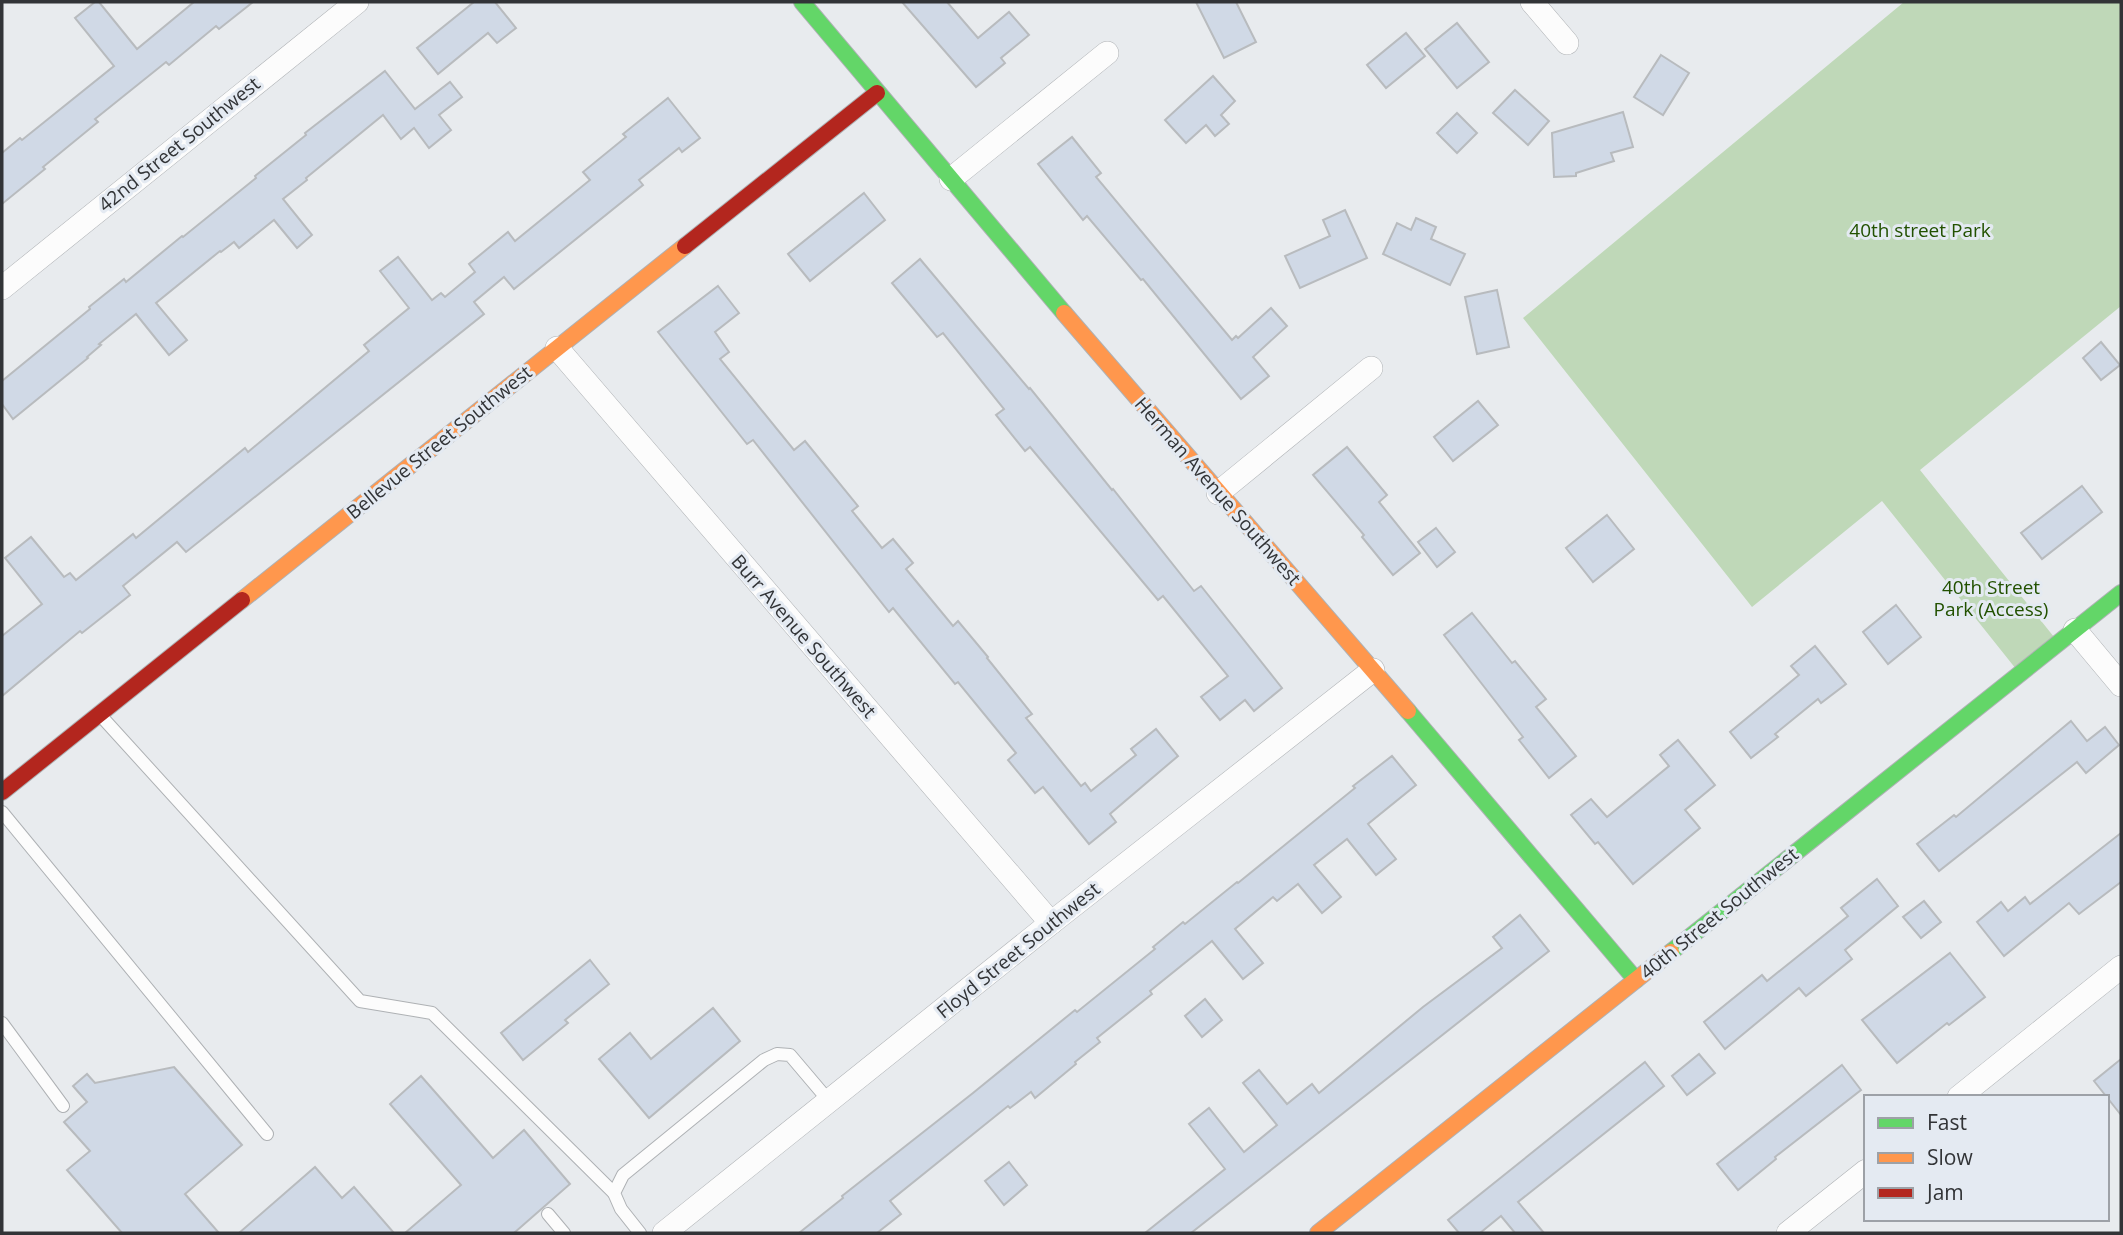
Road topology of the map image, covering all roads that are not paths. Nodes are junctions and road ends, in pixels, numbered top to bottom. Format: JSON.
{"nodes":[{"id":1,"x":357,"y":2,"type":"edge"},
{"id":2,"x":802,"y":2,"type":"edge"},
{"id":3,"x":1532,"y":2,"type":"edge"},
{"id":4,"x":1567,"y":43,"type":"dead end"},
{"id":5,"x":1107,"y":53,"type":"dead end"},
{"id":6,"x":877,"y":93,"type":"junction"},
{"id":7,"x":951,"y":178,"type":"junction"},
{"id":8,"x":2,"y":288,"type":"edge"},
{"id":9,"x":557,"y":348,"type":"junction"},
{"id":10,"x":1371,"y":368,"type":"dead end"},
{"id":11,"x":1218,"y":493,"type":"junction"},
{"id":12,"x":2121,"y":593,"type":"edge"},
{"id":13,"x":2075,"y":630,"type":"junction"},
{"id":14,"x":1373,"y":670,"type":"junction"},
{"id":15,"x":2121,"y":685,"type":"edge"},
{"id":16,"x":99,"y":714,"type":"junction"},
{"id":17,"x":2,"y":792,"type":"edge"},
{"id":18,"x":2,"y":812,"type":"edge"},
{"id":19,"x":1051,"y":923,"type":"junction"},
{"id":20,"x":2121,"y":967,"type":"edge"},
{"id":21,"x":1636,"y":980,"type":"junction"},
{"id":22,"x":2,"y":1023,"type":"edge"},
{"id":23,"x":1961,"y":1095,"type":"edge"},
{"id":24,"x":829,"y":1101,"type":"junction"},
{"id":25,"x":63,"y":1106,"type":"dead end"},
{"id":26,"x":267,"y":1134,"type":"dead end"},
{"id":27,"x":1864,"y":1173,"type":"edge"},
{"id":28,"x":614,"y":1193,"type":"junction"},
{"id":29,"x":548,"y":1214,"type":"dead end"},
{"id":30,"x":564,"y":1233,"type":"edge"},
{"id":31,"x":640,"y":1233,"type":"edge"},
{"id":32,"x":664,"y":1233,"type":"edge"},
{"id":33,"x":1318,"y":1233,"type":"edge"},
{"id":34,"x":1788,"y":1233,"type":"edge"}],
"edges":[{"from":1,"to":8,"type":"street","name":"42nd Street Southwest"},
{"from":2,"to":6,"type":"street","name":"Herman Avenue Southwest"},
{"from":3,"to":4,"type":"street"},
{"from":5,"to":7,"type":"street"},
{"from":6,"to":7,"type":"street","name":"Herman Avenue Southwest"},
{"from":6,"to":9,"type":"street","name":"Bellevue Street Southwest"},
{"from":7,"to":11,"type":"street","name":"Herman Avenue Southwest"},
{"from":9,"to":16,"type":"street","name":"Bellevue Street Southwest"},
{"from":9,"to":19,"type":"street","name":"Burr Avenue Southwest"},
{"from":10,"to":11,"type":"street"},
{"from":11,"to":14,"type":"street","name":"Herman Avenue Southwest"},
{"from":12,"to":13,"type":"street","name":"40th Street Southwest"},
{"from":13,"to":15,"type":"street"},
{"from":13,"to":21,"type":"street","name":"40th Street Southwest"},
{"from":14,"to":19,"type":"street","name":"Floyd Street Southwest"},
{"from":14,"to":21,"type":"street","name":"Herman Avenue Southwest"},
{"from":16,"to":17,"type":"street","name":"Bellevue Street Southwest"},
{"from":16,"to":28,"type":"lane"},
{"from":18,"to":26,"type":"lane"},
{"from":19,"to":24,"type":"street","name":"Floyd Street Southwest"},
{"from":20,"to":23,"type":"street"},
{"from":21,"to":33,"type":"street","name":"40th Street Southwest"},
{"from":22,"to":25,"type":"lane"},
{"from":24,"to":28,"type":"lane"},
{"from":24,"to":32,"type":"street","name":"Floyd Street Southwest"},
{"from":27,"to":34,"type":"street"},
{"from":28,"to":31,"type":"lane"},
{"from":29,"to":30,"type":"lane"}]}
